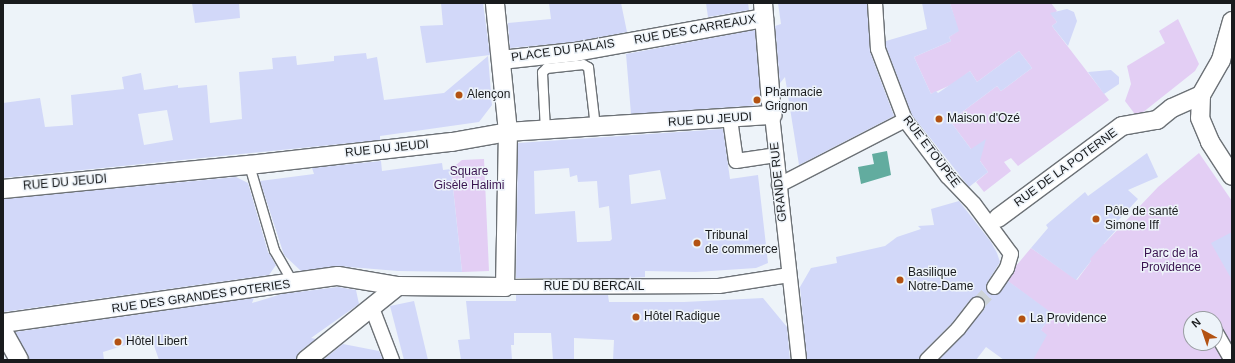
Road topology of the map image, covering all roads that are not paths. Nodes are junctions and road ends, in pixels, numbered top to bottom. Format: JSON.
{"nodes":[{"id":1,"x":495,"y":3,"type":"edge"},
{"id":2,"x":875,"y":3,"type":"edge"},
{"id":3,"x":763,"y":10,"type":"edge"},
{"id":4,"x":1232,"y":21,"type":"edge"},
{"id":5,"x":626,"y":42,"type":"joint"},
{"id":6,"x":1226,"y":58,"type":"edge"},
{"id":7,"x":501,"y":60,"type":"junction"},
{"id":8,"x":1201,"y":95,"type":"junction"},
{"id":9,"x":772,"y":115,"type":"junction"},
{"id":10,"x":730,"y":119,"type":"junction"},
{"id":11,"x":905,"y":120,"type":"junction"},
{"id":12,"x":595,"y":127,"type":"junction"},
{"id":13,"x":545,"y":130,"type":"junction"},
{"id":14,"x":508,"y":132,"type":"junction"},
{"id":15,"x":776,"y":155,"type":"junction"},
{"id":16,"x":249,"y":165,"type":"junction"},
{"id":17,"x":1232,"y":176,"type":"edge"},
{"id":18,"x":779,"y":184,"type":"junction"},
{"id":19,"x":3,"y":189,"type":"edge"},
{"id":20,"x":994,"y":221,"type":"junction"},
{"id":21,"x":789,"y":275,"type":"junction"},
{"id":22,"x":294,"y":284,"type":"junction"},
{"id":23,"x":398,"y":286,"type":"junction"},
{"id":24,"x":505,"y":287,"type":"junction"},
{"id":25,"x":994,"y":287,"type":"tunnel mouth"},
{"id":26,"x":978,"y":305,"type":"tunnel mouth"},
{"id":27,"x":372,"y":308,"type":"junction"},
{"id":28,"x":3,"y":323,"type":"edge"},
{"id":29,"x":3,"y":331,"type":"edge"},
{"id":30,"x":1223,"y":345,"type":"edge"},
{"id":31,"x":19,"y":360,"type":"edge"},
{"id":32,"x":306,"y":360,"type":"edge"},
{"id":33,"x":392,"y":360,"type":"edge"},
{"id":34,"x":799,"y":360,"type":"edge"},
{"id":35,"x":927,"y":360,"type":"edge"},
{"id":36,"x":1232,"y":360,"type":"edge"}],
"edges":[{"from":1,"to":7,"type":"street"},
{"from":2,"to":11,"type":"street","name":"RUE ETOUPÉE"},
{"from":3,"to":5,"type":"street","name":"RUE DES CARREAUX"},
{"from":3,"to":9,"type":"street","name":"GRANDE RUE"},
{"from":4,"to":6,"type":"street"},
{"from":5,"to":7,"type":"street","name":"PLACE DU PALAIS"},
{"from":6,"to":8,"type":"street"},
{"from":7,"to":14,"type":"street"},
{"from":8,"to":17,"type":"street"},
{"from":8,"to":20,"type":"street","name":"RUE DE LA POTERNE"},
{"from":9,"to":10,"type":"street","name":"RUE DU JEUDI"},
{"from":9,"to":15,"type":"street","name":"GRANDE RUE"},
{"from":10,"to":12,"type":"street","name":"RUE DU JEUDI"},
{"from":10,"to":15,"type":"street"},
{"from":11,"to":18,"type":"street"},
{"from":11,"to":20,"type":"street","name":"RUE ETOUPÉE"},
{"from":12,"to":13,"type":"street","name":"RUE DU JEUDI"},
{"from":12,"to":13,"type":"lane"},
{"from":13,"to":14,"type":"street","name":"RUE DU JEUDI"},
{"from":14,"to":16,"type":"street","name":"RUE DU JEUDI"},
{"from":14,"to":24,"type":"street"},
{"from":15,"to":18,"type":"street","name":"GRANDE RUE"},
{"from":16,"to":19,"type":"street","name":"RUE DU JEUDI"},
{"from":16,"to":22,"type":"lane"},
{"from":18,"to":21,"type":"street","name":"GRANDE RUE"},
{"from":20,"to":25,"type":"street"},
{"from":21,"to":24,"type":"street","name":"RUE DU BERCAIL"},
{"from":21,"to":34,"type":"street","name":"GRANDE RUE"},
{"from":22,"to":23,"type":"street","name":"RUE DES GRANDES POTERIES"},
{"from":22,"to":28,"type":"street","name":"RUE DES GRANDES POTERIES"},
{"from":23,"to":24,"type":"street","name":"RUE DU BERCAIL"},
{"from":23,"to":27,"type":"street"},
{"from":26,"to":35,"type":"street"},
{"from":27,"to":32,"type":"street"},
{"from":27,"to":33,"type":"street"},
{"from":29,"to":31,"type":"street"},
{"from":30,"to":36,"type":"street"}]}
